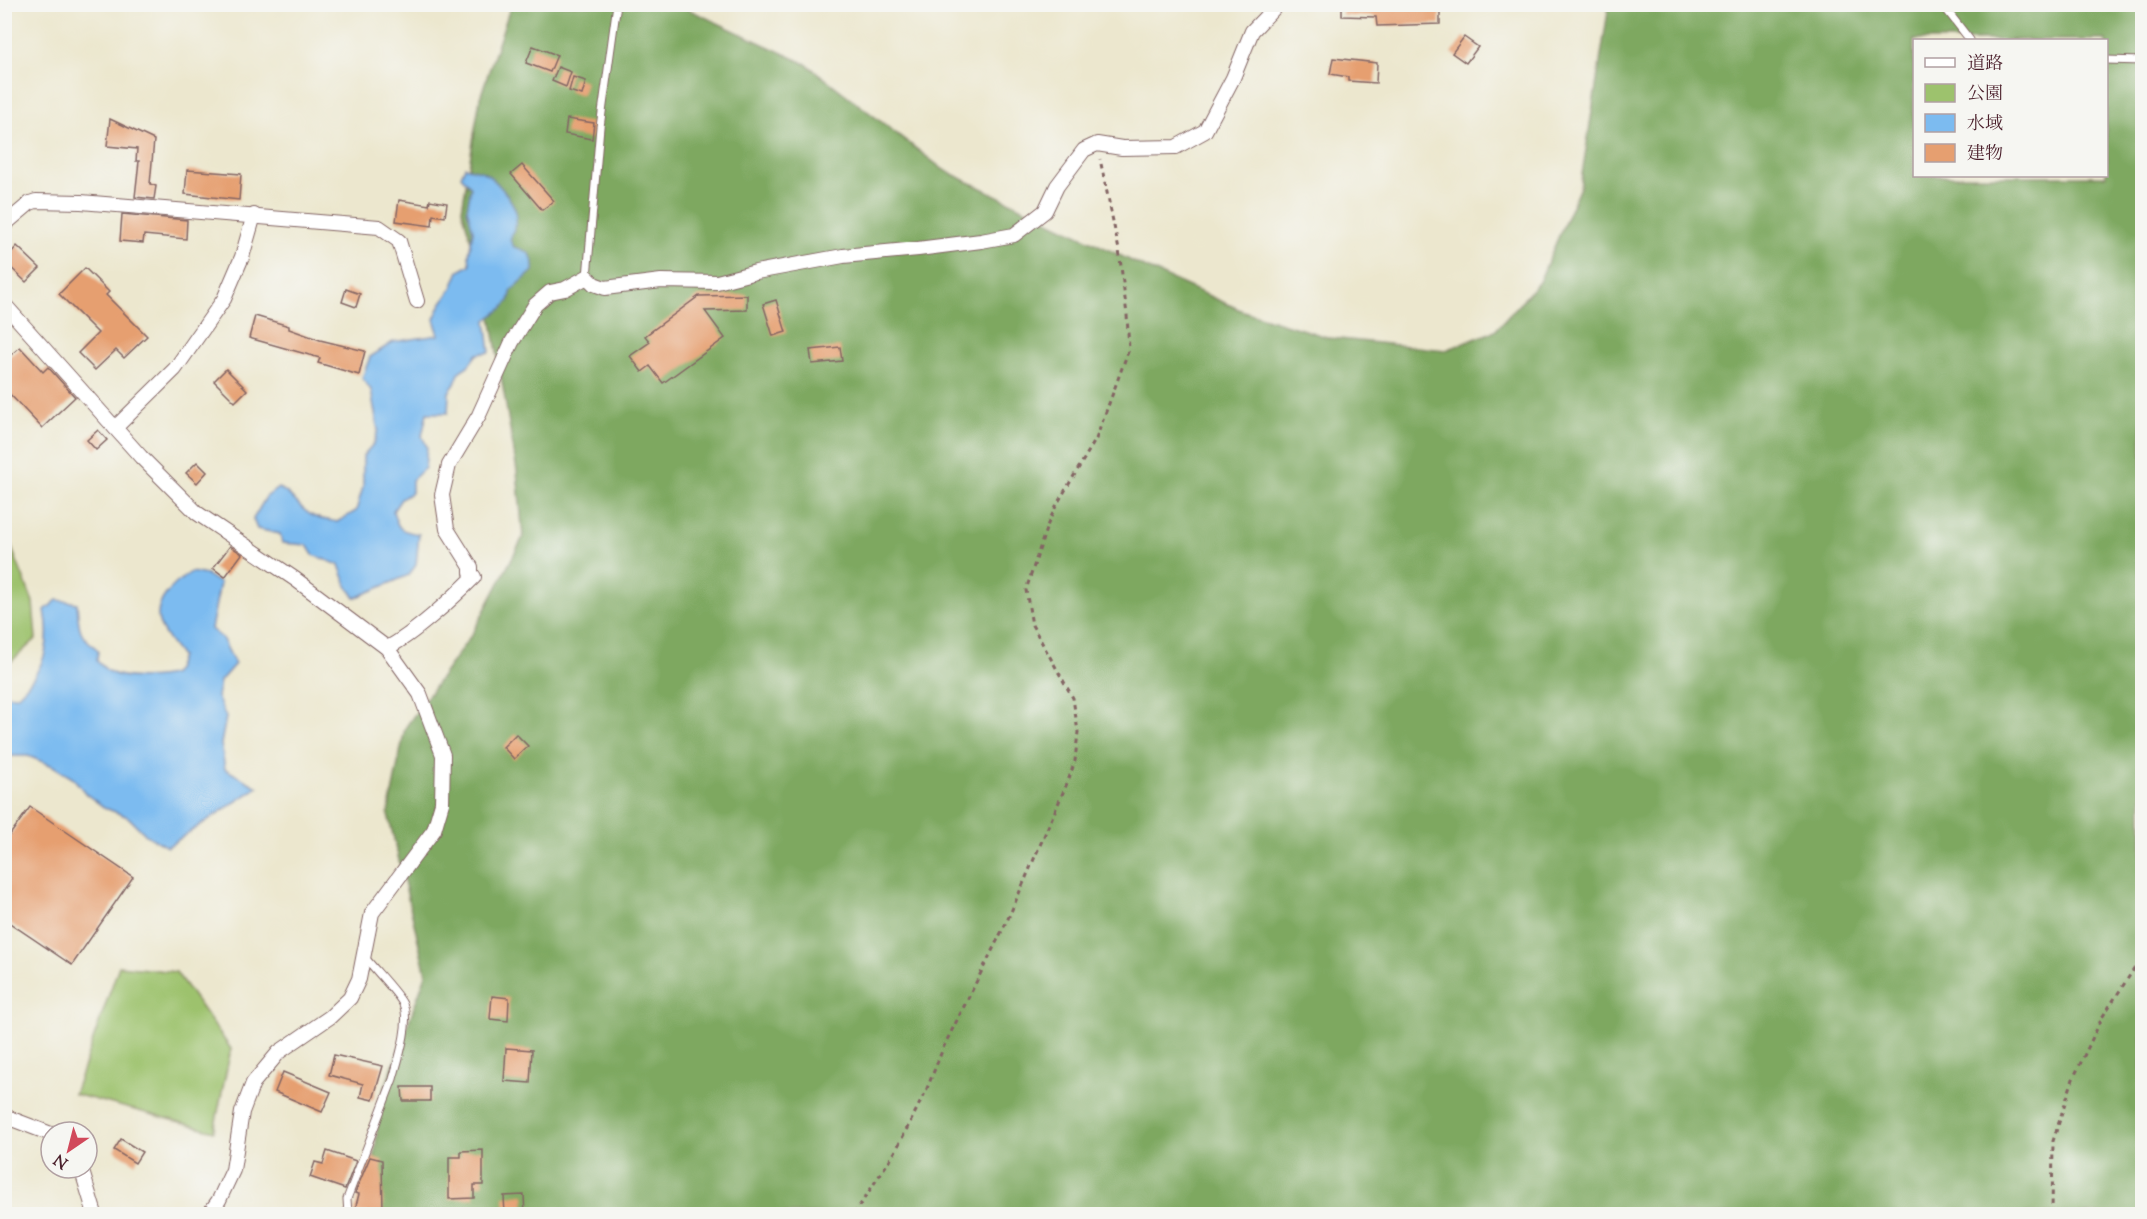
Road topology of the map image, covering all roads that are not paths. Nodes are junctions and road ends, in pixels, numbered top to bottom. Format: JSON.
{"nodes":[{"id":1,"x":617,"y":4,"type":"edge"},
{"id":2,"x":1278,"y":4,"type":"edge"},
{"id":3,"x":1942,"y":4,"type":"edge"},
{"id":4,"x":1969,"y":39,"type":"edge"},
{"id":5,"x":2108,"y":60,"type":"edge"},
{"id":6,"x":2142,"y":61,"type":"edge"},
{"id":7,"x":254,"y":215,"type":"junction"},
{"id":8,"x":4,"y":225,"type":"edge"},
{"id":9,"x":587,"y":277,"type":"junction"},
{"id":10,"x":417,"y":300,"type":"dead end"},
{"id":11,"x":4,"y":304,"type":"edge"},
{"id":12,"x":115,"y":428,"type":"junction"},
{"id":13,"x":387,"y":648,"type":"junction"},
{"id":14,"x":364,"y":956,"type":"junction"},
{"id":15,"x":4,"y":1116,"type":"edge"},
{"id":16,"x":39,"y":1129,"type":"edge"},
{"id":17,"x":85,"y":1180,"type":"edge"},
{"id":18,"x":95,"y":1215,"type":"edge"},
{"id":19,"x":209,"y":1215,"type":"edge"},
{"id":20,"x":348,"y":1215,"type":"edge"}],
"edges":[{"from":1,"to":9,"type":"lane"},
{"from":2,"to":9,"type":"street"},
{"from":3,"to":4,"type":"lane"},
{"from":5,"to":6,"type":"lane"},
{"from":7,"to":8,"type":"street"},
{"from":7,"to":10,"type":"street"},
{"from":7,"to":12,"type":"street"},
{"from":9,"to":13,"type":"street"},
{"from":11,"to":12,"type":"street"},
{"from":12,"to":13,"type":"street"},
{"from":13,"to":14,"type":"street"},
{"from":14,"to":19,"type":"street"},
{"from":14,"to":20,"type":"lane"},
{"from":15,"to":16,"type":"street"},
{"from":17,"to":18,"type":"street"}]}
